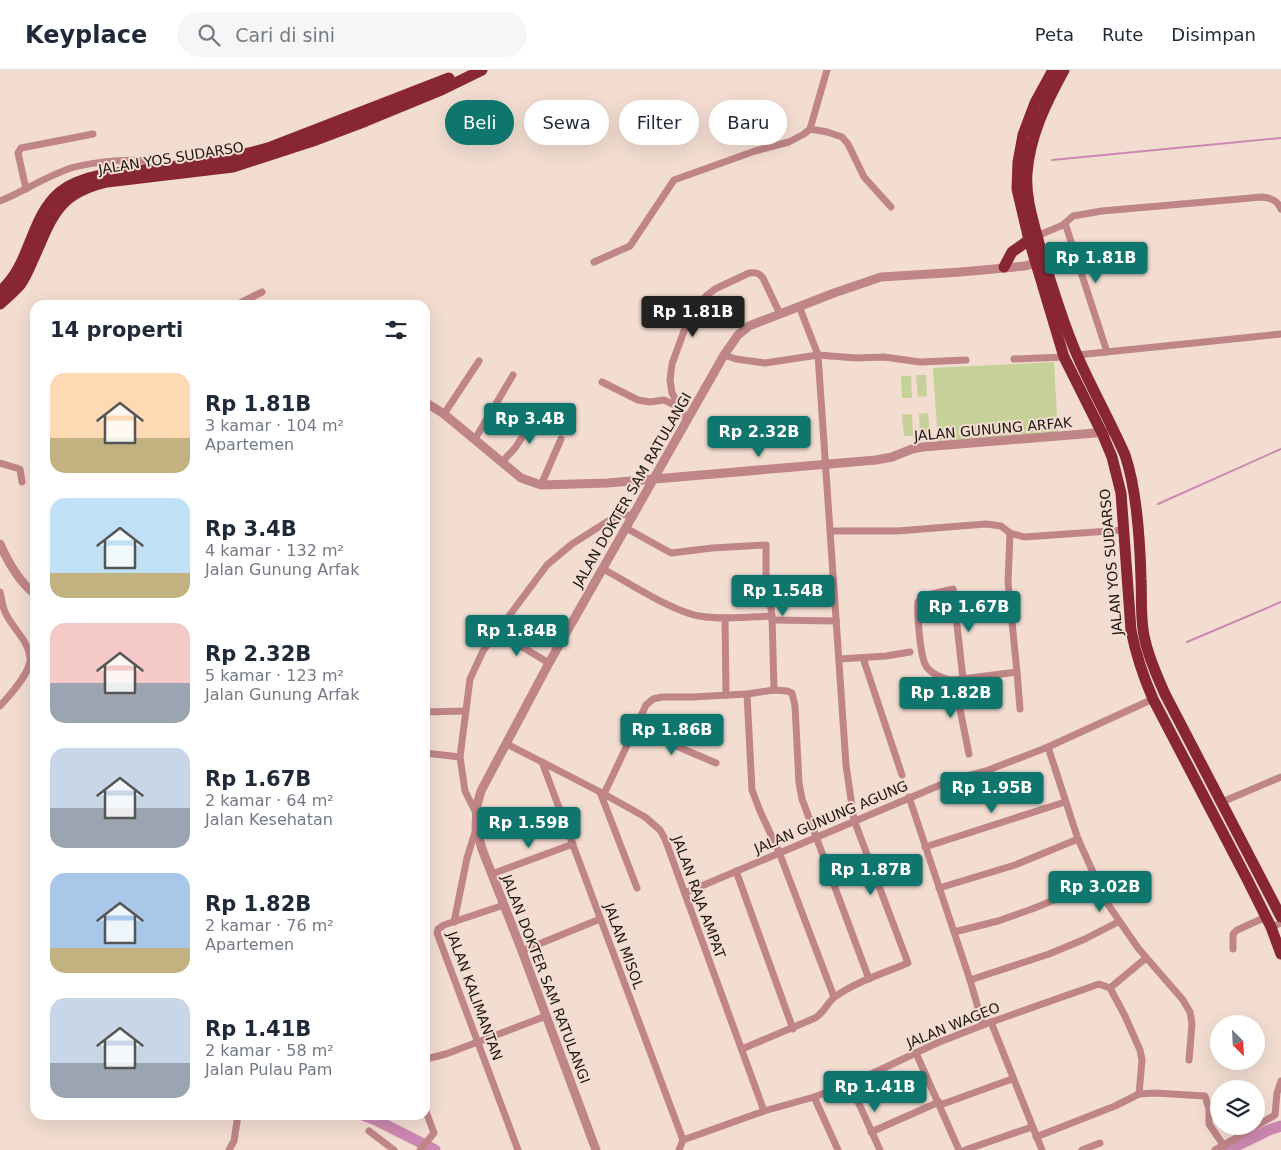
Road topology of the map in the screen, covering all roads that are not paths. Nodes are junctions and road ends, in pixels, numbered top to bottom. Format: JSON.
{"nodes":[{"id":1,"x":467,"y":70,"type":"edge"},
{"id":2,"x":482,"y":70,"type":"edge"},
{"id":3,"x":827,"y":70,"type":"edge"},
{"id":4,"x":1053,"y":70,"type":"edge"},
{"id":5,"x":1064,"y":70,"type":"edge"},
{"id":6,"x":810,"y":129,"type":"junction"},
{"id":7,"x":93,"y":134,"type":"dead end"},
{"id":8,"x":159,"y":172,"type":"junction"},
{"id":9,"x":26,"y":189,"type":"junction"},
{"id":10,"x":0,"y":201,"type":"edge"},
{"id":11,"x":891,"y":207,"type":"dead end"},
{"id":12,"x":1281,"y":209,"type":"edge"},
{"id":13,"x":1065,"y":223,"type":"junction"},
{"id":14,"x":1033,"y":238,"type":"junction"},
{"id":15,"x":1040,"y":261,"type":"junction"},
{"id":16,"x":594,"y":262,"type":"dead end"},
{"id":17,"x":1004,"y":267,"type":"junction"},
{"id":18,"x":0,"y":292,"type":"edge"},
{"id":19,"x":262,"y":292,"type":"dead end"},
{"id":20,"x":246,"y":300,"type":"edge"},
{"id":21,"x":0,"y":304,"type":"edge"},
{"id":22,"x":800,"y":306,"type":"junction"},
{"id":23,"x":780,"y":314,"type":"junction"},
{"id":24,"x":1281,"y":334,"type":"edge"},
{"id":25,"x":1106,"y":352,"type":"junction"},
{"id":26,"x":724,"y":355,"type":"junction"},
{"id":27,"x":818,"y":355,"type":"junction"},
{"id":28,"x":1077,"y":356,"type":"junction"},
{"id":29,"x":1064,"y":357,"type":"junction"},
{"id":30,"x":1014,"y":359,"type":"dead end"},
{"id":31,"x":966,"y":360,"type":"dead end"},
{"id":32,"x":479,"y":361,"type":"dead end"},
{"id":33,"x":514,"y":375,"type":"dead end"},
{"id":34,"x":602,"y":382,"type":"dead end"},
{"id":35,"x":430,"y":406,"type":"edge"},
{"id":36,"x":679,"y":407,"type":"junction"},
{"id":37,"x":539,"y":412,"type":"dead end"},
{"id":38,"x":444,"y":414,"type":"junction"},
{"id":39,"x":687,"y":421,"type":"junction"},
{"id":40,"x":1114,"y":431,"type":"junction"},
{"id":41,"x":1102,"y":433,"type":"junction"},
{"id":42,"x":475,"y":439,"type":"junction"},
{"id":43,"x":561,"y":439,"type":"dead end"},
{"id":44,"x":502,"y":462,"type":"junction"},
{"id":45,"x":0,"y":463,"type":"edge"},
{"id":46,"x":826,"y":465,"type":"junction"},
{"id":47,"x":654,"y":478,"type":"junction"},
{"id":48,"x":22,"y":482,"type":"dead end"},
{"id":49,"x":541,"y":485,"type":"junction"},
{"id":50,"x":632,"y":516,"type":"junction"},
{"id":51,"x":626,"y":528,"type":"junction"},
{"id":52,"x":1124,"y":530,"type":"junction"},
{"id":53,"x":831,"y":531,"type":"junction"},
{"id":54,"x":1010,"y":533,"type":"junction"},
{"id":55,"x":0,"y":544,"type":"edge"},
{"id":56,"x":603,"y":568,"type":"junction"},
{"id":57,"x":30,"y":589,"type":"edge"},
{"id":58,"x":0,"y":592,"type":"edge"},
{"id":59,"x":725,"y":618,"type":"junction"},
{"id":60,"x":772,"y":618,"type":"junction"},
{"id":61,"x":836,"y":621,"type":"junction"},
{"id":62,"x":1142,"y":627,"type":"junction"},
{"id":63,"x":1131,"y":630,"type":"junction"},
{"id":64,"x":497,"y":632,"type":"junction"},
{"id":65,"x":910,"y":652,"type":"dead end"},
{"id":66,"x":863,"y":658,"type":"junction"},
{"id":67,"x":840,"y":659,"type":"junction"},
{"id":68,"x":549,"y":663,"type":"junction"},
{"id":69,"x":1016,"y":670,"type":"junction"},
{"id":70,"x":963,"y":679,"type":"junction"},
{"id":71,"x":954,"y":680,"type":"junction"},
{"id":72,"x":774,"y":690,"type":"junction"},
{"id":73,"x":747,"y":694,"type":"junction"},
{"id":74,"x":726,"y":695,"type":"junction"},
{"id":75,"x":1153,"y":699,"type":"junction"},
{"id":76,"x":0,"y":706,"type":"edge"},
{"id":77,"x":1020,"y":709,"type":"dead end"},
{"id":78,"x":465,"y":711,"type":"junction"},
{"id":79,"x":430,"y":712,"type":"edge"},
{"id":80,"x":636,"y":729,"type":"junction"},
{"id":81,"x":507,"y":744,"type":"junction"},
{"id":82,"x":1048,"y":747,"type":"junction"},
{"id":83,"x":430,"y":754,"type":"edge"},
{"id":84,"x":969,"y":754,"type":"dead end"},
{"id":85,"x":460,"y":757,"type":"junction"},
{"id":86,"x":542,"y":762,"type":"junction"},
{"id":87,"x":716,"y":763,"type":"dead end"},
{"id":88,"x":902,"y":776,"type":"dead end"},
{"id":89,"x":1281,"y":776,"type":"edge"},
{"id":90,"x":602,"y":793,"type":"junction"},
{"id":91,"x":909,"y":798,"type":"junction"},
{"id":92,"x":1065,"y":802,"type":"junction"},
{"id":93,"x":1222,"y":802,"type":"junction"},
{"id":94,"x":476,"y":813,"type":"junction"},
{"id":95,"x":854,"y":820,"type":"junction"},
{"id":96,"x":476,"y":828,"type":"junction"},
{"id":97,"x":817,"y":836,"type":"junction"},
{"id":98,"x":1078,"y":839,"type":"junction"},
{"id":99,"x":573,"y":844,"type":"junction"},
{"id":100,"x":925,"y":847,"type":"junction"},
{"id":101,"x":779,"y":852,"type":"junction"},
{"id":102,"x":736,"y":871,"type":"junction"},
{"id":103,"x":492,"y":874,"type":"junction"},
{"id":104,"x":1096,"y":883,"type":"junction"},
{"id":105,"x":637,"y":888,"type":"dead end"},
{"id":106,"x":939,"y":888,"type":"junction"},
{"id":107,"x":685,"y":893,"type":"junction"},
{"id":108,"x":504,"y":905,"type":"junction"},
{"id":109,"x":1281,"y":917,"type":"edge"},
{"id":110,"x":600,"y":919,"type":"junction"},
{"id":111,"x":454,"y":922,"type":"junction"},
{"id":112,"x":1118,"y":922,"type":"junction"},
{"id":113,"x":1272,"y":923,"type":"edge"},
{"id":114,"x":954,"y":932,"type":"junction"},
{"id":115,"x":1233,"y":949,"type":"dead end"},
{"id":116,"x":522,"y":951,"type":"junction"},
{"id":117,"x":1281,"y":954,"type":"edge"},
{"id":118,"x":1146,"y":958,"type":"junction"},
{"id":119,"x":869,"y":979,"type":"junction"},
{"id":120,"x":970,"y":980,"type":"junction"},
{"id":121,"x":1110,"y":988,"type":"junction"},
{"id":122,"x":834,"y":997,"type":"junction"},
{"id":123,"x":546,"y":1016,"type":"junction"},
{"id":124,"x":987,"y":1024,"type":"junction"},
{"id":125,"x":793,"y":1029,"type":"junction"},
{"id":126,"x":478,"y":1042,"type":"junction"},
{"id":127,"x":742,"y":1050,"type":"junction"},
{"id":128,"x":916,"y":1053,"type":"junction"},
{"id":129,"x":430,"y":1058,"type":"edge"},
{"id":130,"x":1189,"y":1060,"type":"dead end"},
{"id":131,"x":1012,"y":1078,"type":"junction"},
{"id":132,"x":1281,"y":1081,"type":"edge"},
{"id":133,"x":850,"y":1084,"type":"junction"},
{"id":134,"x":1139,"y":1094,"type":"junction"},
{"id":135,"x":814,"y":1097,"type":"junction"},
{"id":136,"x":940,"y":1103,"type":"junction"},
{"id":137,"x":764,"y":1111,"type":"junction"},
{"id":138,"x":237,"y":1120,"type":"edge"},
{"id":139,"x":430,"y":1120,"type":"edge"},
{"id":140,"x":1032,"y":1127,"type":"junction"},
{"id":141,"x":369,"y":1131,"type":"dead end"},
{"id":142,"x":871,"y":1132,"type":"junction"},
{"id":143,"x":1036,"y":1137,"type":"junction"},
{"id":144,"x":684,"y":1140,"type":"junction"},
{"id":145,"x":387,"y":1143,"type":"junction"},
{"id":146,"x":1100,"y":1143,"type":"dead end"},
{"id":147,"x":1224,"y":1146,"type":"junction"},
{"id":148,"x":229,"y":1150,"type":"edge"},
{"id":149,"x":381,"y":1150,"type":"edge"},
{"id":150,"x":394,"y":1150,"type":"edge"},
{"id":151,"x":420,"y":1150,"type":"edge"},
{"id":152,"x":518,"y":1150,"type":"edge"},
{"id":153,"x":596,"y":1150,"type":"edge"},
{"id":154,"x":679,"y":1150,"type":"edge"},
{"id":155,"x":838,"y":1150,"type":"edge"},
{"id":156,"x":880,"y":1150,"type":"edge"},
{"id":157,"x":960,"y":1150,"type":"edge"},
{"id":158,"x":966,"y":1150,"type":"edge"},
{"id":159,"x":1042,"y":1150,"type":"edge"},
{"id":160,"x":1082,"y":1150,"type":"edge"},
{"id":161,"x":1215,"y":1150,"type":"edge"}],
"edges":[{"from":1,"to":8,"type":"highway","name":"JALAN YOS SUDARSO"},
{"from":2,"to":8,"type":"highway","name":"JALAN YOS SUDARSO"},
{"from":3,"to":6,"type":"street"},
{"from":4,"to":14,"type":"highway","name":"JALAN YOS SUDARSO"},
{"from":5,"to":14,"type":"highway","name":"JALAN YOS SUDARSO"},
{"from":6,"to":11,"type":"street"},
{"from":6,"to":16,"type":"street"},
{"from":7,"to":9,"type":"street"},
{"from":8,"to":9,"type":"street"},
{"from":8,"to":18,"type":"highway","name":"JALAN YOS SUDARSO"},
{"from":8,"to":21,"type":"highway","name":"JALAN YOS SUDARSO"},
{"from":9,"to":10,"type":"street"},
{"from":12,"to":13,"type":"street"},
{"from":13,"to":14,"type":"street"},
{"from":13,"to":25,"type":"street"},
{"from":14,"to":15,"type":"highway","name":"JALAN YOS SUDARSO"},
{"from":14,"to":17,"type":"highway"},
{"from":15,"to":17,"type":"street","name":"JALAN DOKTER SAM RATULANGI"},
{"from":15,"to":28,"type":"highway","name":"JALAN YOS SUDARSO"},
{"from":15,"to":29,"type":"highway","name":"JALAN YOS SUDARSO"},
{"from":17,"to":22,"type":"street","name":"JALAN DOKTER SAM RATULANGI"},
{"from":19,"to":20,"type":"street"},
{"from":22,"to":23,"type":"street","name":"JALAN DOKTER SAM RATULANGI"},
{"from":22,"to":27,"type":"street"},
{"from":23,"to":26,"type":"street","name":"JALAN DOKTER SAM RATULANGI"},
{"from":23,"to":36,"type":"street"},
{"from":24,"to":25,"type":"street"},
{"from":25,"to":28,"type":"street"},
{"from":26,"to":27,"type":"street"},
{"from":26,"to":39,"type":"street","name":"JALAN DOKTER SAM RATULANGI"},
{"from":27,"to":31,"type":"street"},
{"from":27,"to":46,"type":"street"},
{"from":28,"to":40,"type":"highway","name":"JALAN YOS SUDARSO"},
{"from":29,"to":30,"type":"street"},
{"from":29,"to":41,"type":"highway","name":"JALAN YOS SUDARSO"},
{"from":32,"to":38,"type":"street"},
{"from":33,"to":42,"type":"street"},
{"from":34,"to":36,"type":"street"},
{"from":35,"to":38,"type":"street","name":"JALAN GUNUNG ARFAK"},
{"from":36,"to":39,"type":"street"},
{"from":37,"to":44,"type":"street"},
{"from":38,"to":42,"type":"street","name":"JALAN GUNUNG ARFAK"},
{"from":39,"to":47,"type":"street","name":"JALAN DOKTER SAM RATULANGI"},
{"from":40,"to":41,"type":"street","name":"JALAN GUNUNG ARFAK"},
{"from":40,"to":62,"type":"highway","name":"JALAN YOS SUDARSO"},
{"from":41,"to":46,"type":"street","name":"JALAN GUNUNG ARFAK"},
{"from":41,"to":52,"type":"highway","name":"JALAN YOS SUDARSO"},
{"from":42,"to":44,"type":"street","name":"JALAN GUNUNG ARFAK"},
{"from":43,"to":49,"type":"street"},
{"from":44,"to":49,"type":"street","name":"JALAN GUNUNG ARFAK"},
{"from":45,"to":48,"type":"street"},
{"from":46,"to":47,"type":"street","name":"JALAN GUNUNG ARFAK"},
{"from":46,"to":53,"type":"street"},
{"from":47,"to":49,"type":"street","name":"JALAN GUNUNG ARFAK"},
{"from":47,"to":50,"type":"street","name":"JALAN DOKTER SAM RATULANGI"},
{"from":50,"to":51,"type":"street","name":"JALAN DOKTER SAM RATULANGI"},
{"from":50,"to":64,"type":"street"},
{"from":51,"to":56,"type":"street","name":"JALAN DOKTER SAM RATULANGI"},
{"from":51,"to":60,"type":"street"},
{"from":52,"to":54,"type":"street"},
{"from":52,"to":63,"type":"highway","name":"JALAN YOS SUDARSO"},
{"from":53,"to":54,"type":"street"},
{"from":53,"to":61,"type":"street"},
{"from":54,"to":69,"type":"street"},
{"from":55,"to":57,"type":"street"},
{"from":56,"to":59,"type":"street"},
{"from":56,"to":68,"type":"street","name":"JALAN DOKTER SAM RATULANGI"},
{"from":58,"to":76,"type":"street"},
{"from":59,"to":60,"type":"street"},
{"from":59,"to":74,"type":"street"},
{"from":60,"to":61,"type":"street"},
{"from":60,"to":72,"type":"street"},
{"from":61,"to":67,"type":"street"},
{"from":62,"to":63,"type":"highway"},
{"from":62,"to":93,"type":"highway","name":"JALAN YOS SUDARSO"},
{"from":63,"to":75,"type":"highway","name":"JALAN YOS SUDARSO"},
{"from":64,"to":68,"type":"street"},
{"from":64,"to":78,"type":"street"},
{"from":65,"to":66,"type":"street"},
{"from":66,"to":67,"type":"street"},
{"from":66,"to":88,"type":"street"},
{"from":67,"to":95,"type":"street"},
{"from":68,"to":81,"type":"street","name":"JALAN DOKTER SAM RATULANGI"},
{"from":69,"to":70,"type":"street"},
{"from":69,"to":77,"type":"street"},
{"from":70,"to":71,"type":"street"},
{"from":70,"to":71,"type":"street"},
{"from":71,"to":84,"type":"street"},
{"from":72,"to":73,"type":"street"},
{"from":72,"to":97,"type":"street"},
{"from":73,"to":74,"type":"street"},
{"from":73,"to":101,"type":"street"},
{"from":74,"to":80,"type":"street"},
{"from":75,"to":82,"type":"street","name":"JALAN GUNUNG AGUNG"},
{"from":75,"to":113,"type":"highway","name":"JALAN YOS SUDARSO"},
{"from":78,"to":79,"type":"street"},
{"from":78,"to":85,"type":"street"},
{"from":80,"to":87,"type":"street"},
{"from":80,"to":90,"type":"street"},
{"from":81,"to":86,"type":"street","name":"JALAN RAJA AMPAT"},
{"from":81,"to":94,"type":"street","name":"JALAN DOKTER SAM RATULANGI"},
{"from":82,"to":91,"type":"street","name":"JALAN GUNUNG AGUNG"},
{"from":82,"to":92,"type":"street"},
{"from":83,"to":85,"type":"street"},
{"from":85,"to":94,"type":"street"},
{"from":86,"to":90,"type":"street","name":"JALAN RAJA AMPAT"},
{"from":86,"to":99,"type":"street","name":"JALAN MISOL"},
{"from":89,"to":93,"type":"street"},
{"from":90,"to":105,"type":"street"},
{"from":90,"to":107,"type":"street","name":"JALAN RAJA AMPAT"},
{"from":91,"to":95,"type":"street","name":"JALAN GUNUNG AGUNG"},
{"from":91,"to":100,"type":"street"},
{"from":92,"to":98,"type":"street"},
{"from":92,"to":100,"type":"street"},
{"from":93,"to":109,"type":"highway","name":"JALAN YOS SUDARSO"},
{"from":94,"to":96,"type":"street","name":"JALAN DOKTER SAM RATULANGI"},
{"from":95,"to":97,"type":"street","name":"JALAN GUNUNG AGUNG"},
{"from":95,"to":119,"type":"street"},
{"from":96,"to":103,"type":"street","name":"JALAN DOKTER SAM RATULANGI"},
{"from":96,"to":111,"type":"street","name":"JALAN KALIMANTAN"},
{"from":97,"to":101,"type":"street","name":"JALAN GUNUNG AGUNG"},
{"from":97,"to":119,"type":"street"},
{"from":98,"to":104,"type":"street"},
{"from":98,"to":106,"type":"street"},
{"from":99,"to":103,"type":"street"},
{"from":99,"to":110,"type":"street","name":"JALAN MISOL"},
{"from":100,"to":106,"type":"street"},
{"from":101,"to":102,"type":"street","name":"JALAN GUNUNG AGUNG"},
{"from":101,"to":122,"type":"street"},
{"from":102,"to":107,"type":"street","name":"JALAN GUNUNG AGUNG"},
{"from":102,"to":125,"type":"street"},
{"from":103,"to":108,"type":"street","name":"JALAN DOKTER SAM RATULANGI"},
{"from":104,"to":112,"type":"street"},
{"from":104,"to":114,"type":"street"},
{"from":106,"to":114,"type":"street"},
{"from":107,"to":127,"type":"street","name":"JALAN RAJA AMPAT"},
{"from":108,"to":111,"type":"street"},
{"from":108,"to":116,"type":"street","name":"JALAN DOKTER SAM RATULANGI"},
{"from":110,"to":116,"type":"street"},
{"from":110,"to":144,"type":"street","name":"JALAN MISOL"},
{"from":111,"to":126,"type":"street","name":"JALAN KALIMANTAN"},
{"from":112,"to":118,"type":"street"},
{"from":112,"to":120,"type":"street"},
{"from":113,"to":115,"type":"street"},
{"from":113,"to":117,"type":"highway","name":"JALAN YOS SUDARSO"},
{"from":114,"to":120,"type":"street"},
{"from":116,"to":123,"type":"street","name":"JALAN DOKTER SAM RATULANGI"},
{"from":118,"to":121,"type":"street"},
{"from":118,"to":130,"type":"street"},
{"from":119,"to":122,"type":"street"},
{"from":120,"to":124,"type":"street"},
{"from":121,"to":124,"type":"street","name":"JALAN WAGEO"},
{"from":121,"to":134,"type":"street"},
{"from":122,"to":125,"type":"street"},
{"from":123,"to":126,"type":"street"},
{"from":123,"to":153,"type":"street","name":"JALAN DOKTER SAM RATULANGI"},
{"from":124,"to":128,"type":"street","name":"JALAN WAGEO"},
{"from":124,"to":131,"type":"street"},
{"from":125,"to":127,"type":"street"},
{"from":126,"to":129,"type":"street"},
{"from":126,"to":152,"type":"street","name":"JALAN KALIMANTAN"},
{"from":127,"to":137,"type":"street","name":"JALAN RAJA AMPAT"},
{"from":128,"to":133,"type":"street","name":"JALAN WAGEO"},
{"from":128,"to":136,"type":"street"},
{"from":131,"to":136,"type":"street"},
{"from":131,"to":140,"type":"street"},
{"from":132,"to":147,"type":"street"},
{"from":133,"to":135,"type":"street","name":"JALAN WAGEO"},
{"from":133,"to":142,"type":"street"},
{"from":134,"to":143,"type":"street"},
{"from":134,"to":147,"type":"street"},
{"from":135,"to":137,"type":"street","name":"JALAN WAGEO"},
{"from":135,"to":155,"type":"street"},
{"from":136,"to":142,"type":"street"},
{"from":136,"to":157,"type":"street"},
{"from":137,"to":144,"type":"street","name":"JALAN WAGEO"},
{"from":138,"to":148,"type":"street"},
{"from":139,"to":151,"type":"street"},
{"from":140,"to":143,"type":"street"},
{"from":140,"to":158,"type":"street"},
{"from":141,"to":145,"type":"street"},
{"from":142,"to":156,"type":"street"},
{"from":143,"to":159,"type":"street"},
{"from":144,"to":154,"type":"street"},
{"from":145,"to":149,"type":"street"},
{"from":145,"to":150,"type":"street"},
{"from":146,"to":160,"type":"street"},
{"from":147,"to":161,"type":"street"}]}
